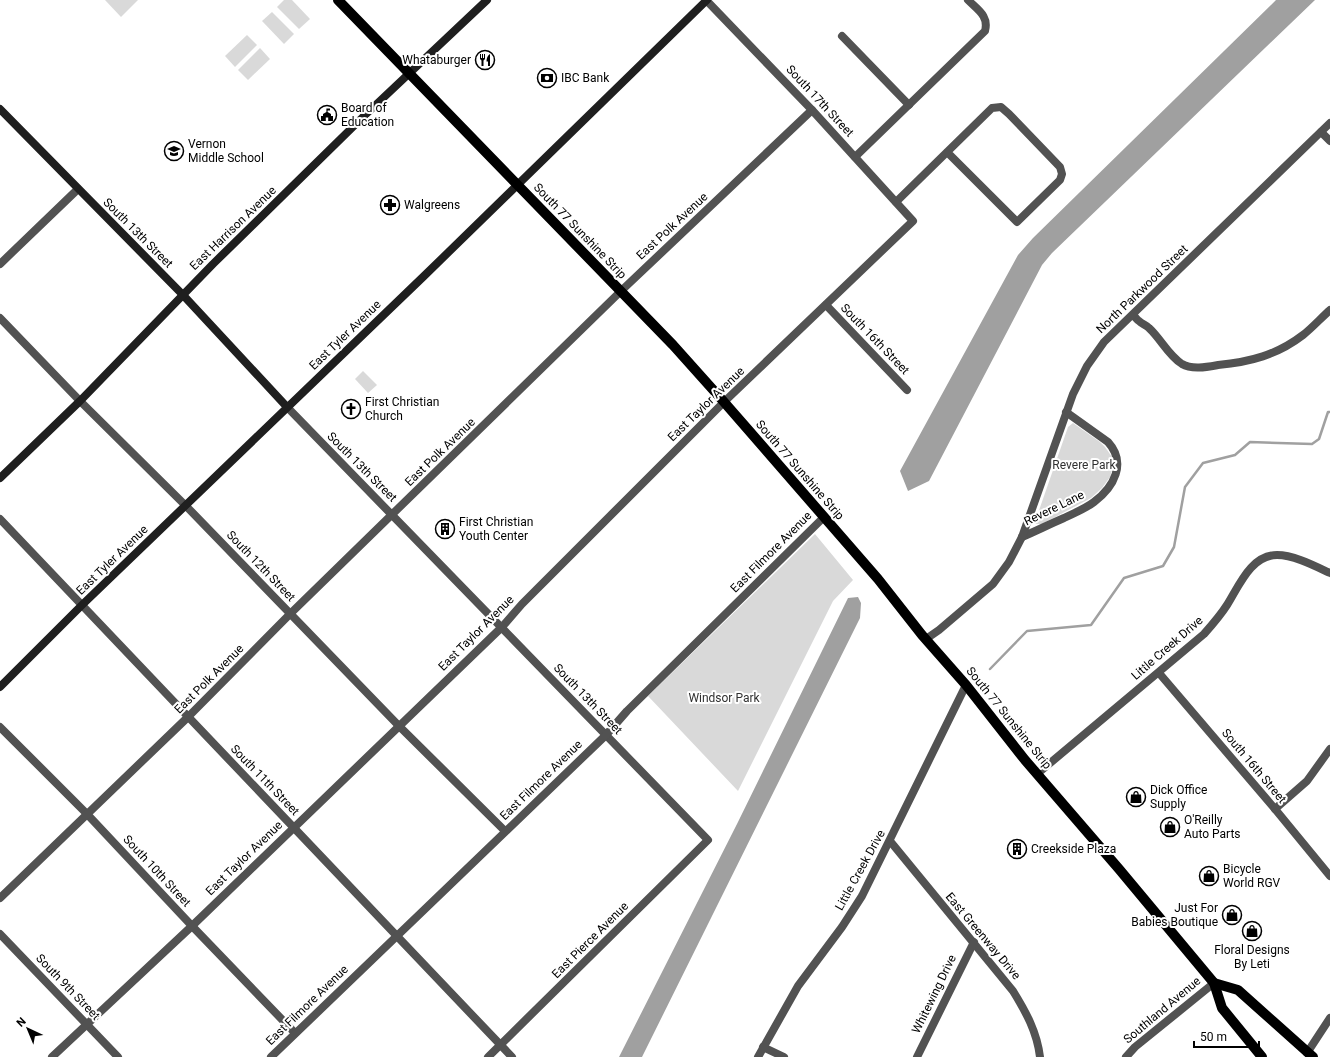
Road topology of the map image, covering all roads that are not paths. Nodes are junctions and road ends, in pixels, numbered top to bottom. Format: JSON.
{"nodes":[{"id":1,"x":338,"y":0,"type":"edge"},
{"id":2,"x":487,"y":0,"type":"edge"},
{"id":3,"x":707,"y":0,"type":"edge"},
{"id":4,"x":968,"y":0,"type":"edge"},
{"id":5,"x":842,"y":36,"type":"dead end"},
{"id":6,"x":410,"y":74,"type":"junction"},
{"id":7,"x":909,"y":105,"type":"junction"},
{"id":8,"x":0,"y":109,"type":"edge"},
{"id":9,"x":812,"y":110,"type":"junction"},
{"id":10,"x":1330,"y":123,"type":"edge"},
{"id":11,"x":1321,"y":132,"type":"junction"},
{"id":12,"x":1330,"y":141,"type":"edge"},
{"id":13,"x":948,"y":152,"type":"junction"},
{"id":14,"x":855,"y":157,"type":"junction"},
{"id":15,"x":517,"y":185,"type":"junction"},
{"id":16,"x":78,"y":189,"type":"junction"},
{"id":17,"x":896,"y":202,"type":"junction"},
{"id":18,"x":913,"y":221,"type":"joint"},
{"id":19,"x":0,"y":264,"type":"edge"},
{"id":20,"x":621,"y":291,"type":"junction"},
{"id":21,"x":183,"y":295,"type":"junction"},
{"id":22,"x":826,"y":306,"type":"junction"},
{"id":23,"x":1330,"y":310,"type":"edge"},
{"id":24,"x":1133,"y":315,"type":"junction"},
{"id":25,"x":0,"y":318,"type":"edge"},
{"id":26,"x":907,"y":390,"type":"dead end"},
{"id":27,"x":80,"y":401,"type":"junction"},
{"id":28,"x":724,"y":402,"type":"junction"},
{"id":29,"x":287,"y":407,"type":"junction"},
{"id":30,"x":1066,"y":412,"type":"junction"},
{"id":31,"x":0,"y":478,"type":"edge"},
{"id":32,"x":186,"y":506,"type":"junction"},
{"id":33,"x":392,"y":514,"type":"junction"},
{"id":34,"x":824,"y":517,"type":"junction"},
{"id":35,"x":0,"y":520,"type":"edge"},
{"id":36,"x":1022,"y":537,"type":"junction"},
{"id":37,"x":1330,"y":573,"type":"edge"},
{"id":38,"x":82,"y":606,"type":"junction"},
{"id":39,"x":290,"y":614,"type":"junction"},
{"id":40,"x":502,"y":626,"type":"junction"},
{"id":41,"x":926,"y":639,"type":"junction"},
{"id":42,"x":1159,"y":673,"type":"junction"},
{"id":43,"x":966,"y":685,"type":"junction"},
{"id":44,"x":0,"y":687,"type":"edge"},
{"id":45,"x":188,"y":717,"type":"junction"},
{"id":46,"x":399,"y":726,"type":"junction"},
{"id":47,"x":0,"y":727,"type":"edge"},
{"id":48,"x":606,"y":734,"type":"junction"},
{"id":49,"x":1330,"y":749,"type":"edge"},
{"id":50,"x":1037,"y":774,"type":"junction"},
{"id":51,"x":1275,"y":809,"type":"junction"},
{"id":52,"x":87,"y":814,"type":"junction"},
{"id":53,"x":293,"y":828,"type":"junction"},
{"id":54,"x":505,"y":831,"type":"junction"},
{"id":55,"x":708,"y":840,"type":"joint"},
{"id":56,"x":890,"y":841,"type":"junction"},
{"id":57,"x":1330,"y":876,"type":"edge"},
{"id":58,"x":0,"y":898,"type":"edge"},
{"id":59,"x":192,"y":926,"type":"junction"},
{"id":60,"x":0,"y":934,"type":"edge"},
{"id":61,"x":397,"y":935,"type":"junction"},
{"id":62,"x":974,"y":942,"type":"junction"},
{"id":63,"x":1214,"y":983,"type":"junction"},
{"id":64,"x":1330,"y":1018,"type":"edge"},
{"id":65,"x":87,"y":1024,"type":"junction"},
{"id":66,"x":296,"y":1033,"type":"junction"},
{"id":67,"x":500,"y":1045,"type":"junction"},
{"id":68,"x":763,"y":1047,"type":"junction"},
{"id":69,"x":1308,"y":1056,"type":"edge"},
{"id":70,"x":52,"y":1057,"type":"edge"},
{"id":71,"x":118,"y":1057,"type":"edge"},
{"id":72,"x":271,"y":1057,"type":"edge"},
{"id":73,"x":488,"y":1057,"type":"edge"},
{"id":74,"x":512,"y":1057,"type":"edge"},
{"id":75,"x":758,"y":1057,"type":"edge"},
{"id":76,"x":784,"y":1057,"type":"edge"},
{"id":77,"x":916,"y":1057,"type":"edge"},
{"id":78,"x":1040,"y":1057,"type":"edge"},
{"id":79,"x":1126,"y":1057,"type":"edge"},
{"id":80,"x":1262,"y":1057,"type":"edge"}],
"edges":[{"from":1,"to":6,"type":"main road","name":"South 77 Sunshine Strip"},
{"from":2,"to":6,"type":"main road","name":"East Harrison Avenue"},
{"from":3,"to":9,"type":"street","name":"South 17th Street"},
{"from":3,"to":15,"type":"main road","name":"East Tyler Avenue"},
{"from":4,"to":7,"type":"street"},
{"from":5,"to":7,"type":"street"},
{"from":6,"to":15,"type":"main road","name":"South 77 Sunshine Strip"},
{"from":6,"to":21,"type":"main road","name":"East Harrison Avenue"},
{"from":7,"to":14,"type":"street"},
{"from":8,"to":16,"type":"main road","name":"South 13th Street"},
{"from":9,"to":14,"type":"street","name":"South 17th Street"},
{"from":9,"to":20,"type":"street","name":"East Polk Avenue"},
{"from":10,"to":11,"type":"street","name":"North Parkwood Street"},
{"from":11,"to":12,"type":"street"},
{"from":11,"to":24,"type":"street","name":"North Parkwood Street"},
{"from":13,"to":13,"type":"street"},
{"from":13,"to":17,"type":"street"},
{"from":14,"to":17,"type":"street","name":"South 17th Street"},
{"from":15,"to":20,"type":"main road","name":"South 77 Sunshine Strip"},
{"from":15,"to":29,"type":"main road","name":"East Tyler Avenue"},
{"from":16,"to":19,"type":"street"},
{"from":16,"to":21,"type":"main road","name":"South 13th Street"},
{"from":17,"to":18,"type":"street","name":"South 17th Street"},
{"from":18,"to":22,"type":"street","name":"East Taylor Avenue"},
{"from":20,"to":28,"type":"main road","name":"South 77 Sunshine Strip"},
{"from":20,"to":33,"type":"street","name":"East Polk Avenue"},
{"from":21,"to":27,"type":"main road","name":"East Harrison Avenue"},
{"from":21,"to":29,"type":"main road","name":"South 13th Street"},
{"from":22,"to":26,"type":"street","name":"South 16th Street"},
{"from":22,"to":28,"type":"street","name":"East Taylor Avenue"},
{"from":23,"to":24,"type":"street"},
{"from":24,"to":30,"type":"street","name":"North Parkwood Street"},
{"from":25,"to":27,"type":"street","name":"South 12th Street"},
{"from":27,"to":31,"type":"main road","name":"East Harrison Avenue"},
{"from":27,"to":32,"type":"street","name":"South 12th Street"},
{"from":28,"to":34,"type":"main road","name":"South 77 Sunshine Strip"},
{"from":28,"to":40,"type":"street","name":"East Taylor Avenue"},
{"from":29,"to":32,"type":"main road","name":"East Tyler Avenue"},
{"from":29,"to":33,"type":"street","name":"South 13th Street"},
{"from":30,"to":36,"type":"street","name":"North Parkwood Street"},
{"from":30,"to":36,"type":"street","name":"Revere Lane"},
{"from":32,"to":38,"type":"main road","name":"East Tyler Avenue"},
{"from":32,"to":39,"type":"street","name":"South 12th Street"},
{"from":33,"to":39,"type":"street","name":"East Polk Avenue"},
{"from":33,"to":40,"type":"street","name":"South 13th Street"},
{"from":34,"to":41,"type":"main road","name":"South 77 Sunshine Strip"},
{"from":34,"to":48,"type":"street","name":"East Filmore Avenue"},
{"from":35,"to":38,"type":"street","name":"South 11th Street"},
{"from":36,"to":41,"type":"street","name":"North Parkwood Street"},
{"from":37,"to":42,"type":"street","name":"Little Creek Drive"},
{"from":38,"to":44,"type":"main road","name":"East Tyler Avenue"},
{"from":38,"to":45,"type":"street","name":"South 11th Street"},
{"from":39,"to":45,"type":"street","name":"East Polk Avenue"},
{"from":39,"to":46,"type":"street","name":"South 12th Street"},
{"from":40,"to":46,"type":"street","name":"East Taylor Avenue"},
{"from":40,"to":48,"type":"street","name":"South 13th Street"},
{"from":41,"to":43,"type":"main road","name":"South 77 Sunshine Strip"},
{"from":42,"to":50,"type":"street","name":"Little Creek Drive"},
{"from":42,"to":51,"type":"street","name":"South 16th Street"},
{"from":43,"to":50,"type":"main road","name":"South 77 Sunshine Strip"},
{"from":43,"to":56,"type":"street","name":"Little Creek Drive"},
{"from":45,"to":52,"type":"street","name":"East Polk Avenue"},
{"from":45,"to":53,"type":"street","name":"South 11th Street"},
{"from":46,"to":53,"type":"street","name":"East Taylor Avenue"},
{"from":46,"to":54,"type":"street","name":"South 12th Street"},
{"from":47,"to":52,"type":"street","name":"South 10th Street"},
{"from":48,"to":54,"type":"street","name":"East Filmore Avenue"},
{"from":48,"to":55,"type":"street","name":"South 13th Street"},
{"from":49,"to":51,"type":"street"},
{"from":50,"to":63,"type":"main road","name":"South 77 Sunshine Strip"},
{"from":51,"to":57,"type":"street","name":"South 16th Street"},
{"from":52,"to":58,"type":"street","name":"East Polk Avenue"},
{"from":52,"to":59,"type":"street","name":"South 10th Street"},
{"from":53,"to":59,"type":"street","name":"East Taylor Avenue"},
{"from":53,"to":61,"type":"street","name":"South 11th Street"},
{"from":54,"to":61,"type":"street","name":"East Filmore Avenue"},
{"from":55,"to":67,"type":"street","name":"East Pierce Avenue"},
{"from":56,"to":62,"type":"street","name":"East Greenway Drive"},
{"from":56,"to":68,"type":"street","name":"Little Creek Drive"},
{"from":59,"to":65,"type":"street","name":"East Taylor Avenue"},
{"from":59,"to":66,"type":"street","name":"South 10th Street"},
{"from":60,"to":65,"type":"street","name":"South 9th Street"},
{"from":61,"to":66,"type":"street","name":"East Filmore Avenue"},
{"from":61,"to":67,"type":"street","name":"South 11th Street"},
{"from":62,"to":77,"type":"street","name":"Whitewing Drive"},
{"from":62,"to":78,"type":"street","name":"East Greenway Drive"},
{"from":63,"to":69,"type":"main road"},
{"from":63,"to":79,"type":"street","name":"Southland Avenue"},
{"from":63,"to":80,"type":"main road"},
{"from":64,"to":69,"type":"street"},
{"from":65,"to":70,"type":"street","name":"East Taylor Avenue"},
{"from":65,"to":71,"type":"street","name":"South 9th Street"},
{"from":66,"to":72,"type":"street","name":"East Filmore Avenue"},
{"from":67,"to":73,"type":"street","name":"East Pierce Avenue"},
{"from":67,"to":74,"type":"street","name":"South 11th Street"},
{"from":68,"to":75,"type":"street","name":"Little Creek Drive"},
{"from":68,"to":76,"type":"street"}]}
